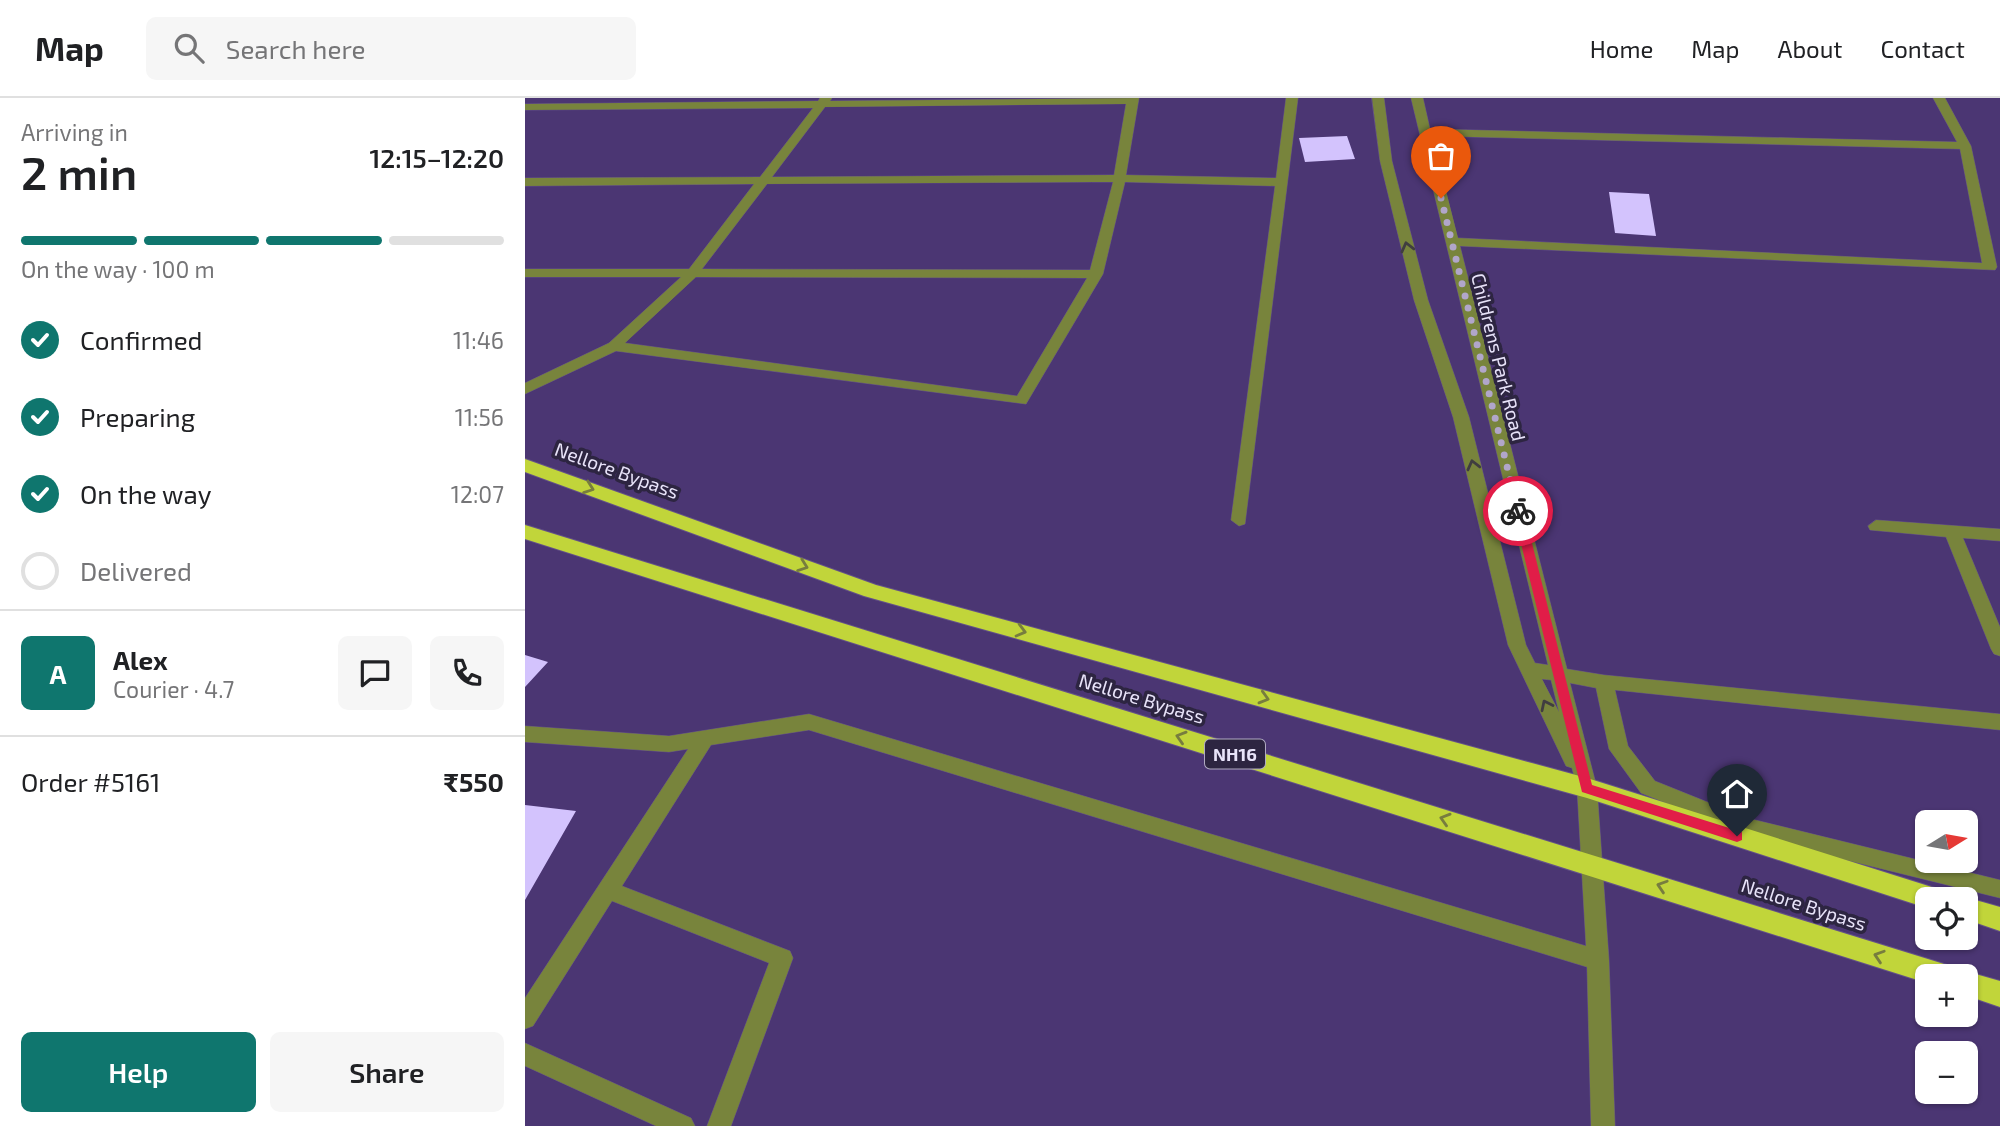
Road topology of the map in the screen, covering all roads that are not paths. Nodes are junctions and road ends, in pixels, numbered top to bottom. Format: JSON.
{"nodes":[{"id":1,"x":1293,"y":98,"type":"edge"},
{"id":2,"x":1378,"y":98,"type":"edge"},
{"id":3,"x":1417,"y":98,"type":"edge"},
{"id":4,"x":1938,"y":98,"type":"edge"},
{"id":5,"x":1132,"y":100,"type":"edge"},
{"id":6,"x":824,"y":101,"type":"edge"},
{"id":7,"x":525,"y":107,"type":"edge"},
{"id":8,"x":1425,"y":132,"type":"junction"},
{"id":9,"x":1965,"y":146,"type":"junction"},
{"id":10,"x":1120,"y":177,"type":"junction"},
{"id":11,"x":525,"y":182,"type":"edge"},
{"id":12,"x":1282,"y":182,"type":"junction"},
{"id":13,"x":761,"y":183,"type":"junction"},
{"id":14,"x":1451,"y":242,"type":"junction"},
{"id":15,"x":525,"y":273,"type":"edge"},
{"id":16,"x":692,"y":274,"type":"junction"},
{"id":17,"x":1097,"y":274,"type":"junction"},
{"id":18,"x":614,"y":346,"type":"junction"},
{"id":19,"x":528,"y":385,"type":"edge"},
{"id":20,"x":525,"y":465,"type":"edge"},
{"id":21,"x":1239,"y":520,"type":"dead end"},
{"id":22,"x":1876,"y":526,"type":"dead end"},
{"id":23,"x":1952,"y":531,"type":"junction"},
{"id":24,"x":525,"y":532,"type":"edge"},
{"id":25,"x":2000,"y":535,"type":"edge"},
{"id":26,"x":2000,"y":649,"type":"edge"},
{"id":27,"x":1528,"y":669,"type":"junction"},
{"id":28,"x":1561,"y":676,"type":"junction"},
{"id":29,"x":1604,"y":682,"type":"junction"},
{"id":30,"x":2000,"y":722,"type":"edge"},
{"id":31,"x":525,"y":734,"type":"edge"},
{"id":32,"x":705,"y":739,"type":"junction"},
{"id":33,"x":1587,"y":788,"type":"junction"},
{"id":34,"x":1593,"y":864,"type":"junction"},
{"id":35,"x":2000,"y":889,"type":"edge"},
{"id":36,"x":607,"y":890,"type":"junction"},
{"id":37,"x":1915,"y":893,"type":"edge"},
{"id":38,"x":1978,"y":912,"type":"edge"},
{"id":39,"x":2000,"y":919,"type":"edge"},
{"id":40,"x":1598,"y":960,"type":"junction"},
{"id":41,"x":1915,"y":967,"type":"edge"},
{"id":42,"x":1978,"y":987,"type":"edge"},
{"id":43,"x":2000,"y":994,"type":"edge"},
{"id":44,"x":525,"y":1018,"type":"edge"},
{"id":45,"x":525,"y":1054,"type":"edge"},
{"id":46,"x":683,"y":1126,"type":"edge"},
{"id":47,"x":719,"y":1126,"type":"edge"},
{"id":48,"x":1603,"y":1126,"type":"edge"}],
"edges":[{"from":1,"to":12,"type":"street"},
{"from":27,"to":2,"type":"street","one_way":true},
{"from":3,"to":8,"type":"street","name":"Childrens Park Road"},
{"from":4,"to":9,"type":"street"},
{"from":5,"to":6,"type":"street"},
{"from":5,"to":10,"type":"street"},
{"from":6,"to":7,"type":"street"},
{"from":6,"to":13,"type":"street"},
{"from":8,"to":9,"type":"street"},
{"from":8,"to":14,"type":"street","name":"Childrens Park Road"},
{"from":9,"to":14,"type":"street"},
{"from":10,"to":12,"type":"street"},
{"from":10,"to":13,"type":"street"},
{"from":10,"to":17,"type":"street"},
{"from":11,"to":13,"type":"street"},
{"from":12,"to":21,"type":"street"},
{"from":13,"to":16,"type":"street"},
{"from":14,"to":28,"type":"street","name":"Childrens Park Road"},
{"from":15,"to":16,"type":"street"},
{"from":16,"to":17,"type":"street"},
{"from":16,"to":18,"type":"street"},
{"from":17,"to":18,"type":"street"},
{"from":18,"to":19,"type":"street"},
{"from":20,"to":33,"type":"highway","name":"Nellore Bypass","one_way":true},
{"from":22,"to":23,"type":"street"},
{"from":23,"to":25,"type":"street"},
{"from":23,"to":26,"type":"street"},
{"from":34,"to":24,"type":"highway","name":"Nellore Bypass","number":"NH16","one_way":true},
{"from":27,"to":28,"type":"street"},
{"from":33,"to":27,"type":"street","one_way":true},
{"from":28,"to":29,"type":"street"},
{"from":28,"to":33,"type":"street","name":"Childrens Park Road"},
{"from":29,"to":30,"type":"street"},
{"from":29,"to":35,"type":"street"},
{"from":31,"to":32,"type":"street"},
{"from":32,"to":36,"type":"street"},
{"from":32,"to":40,"type":"street"},
{"from":33,"to":34,"type":"street"},
{"from":33,"to":37,"type":"highway","name":"Nellore Bypass"},
{"from":34,"to":40,"type":"street"},
{"from":41,"to":34,"type":"highway","name":"Nellore Bypass","number":"NH16","one_way":true},
{"from":36,"to":44,"type":"street"},
{"from":36,"to":47,"type":"street"},
{"from":38,"to":39,"type":"highway"},
{"from":40,"to":48,"type":"street"},
{"from":42,"to":43,"type":"highway"},
{"from":45,"to":46,"type":"street"}]}
